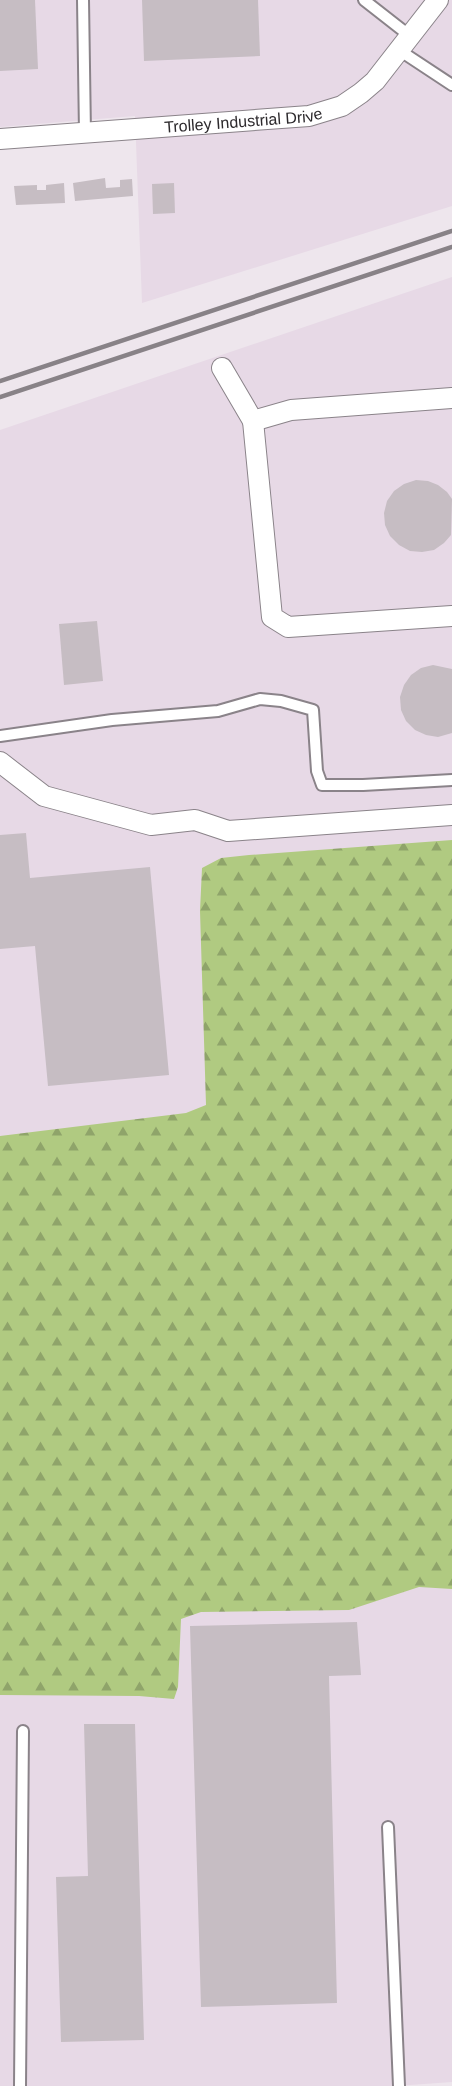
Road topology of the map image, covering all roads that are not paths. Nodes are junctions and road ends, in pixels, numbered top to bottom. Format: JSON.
{"nodes":[{"id":1,"x":83,"y":0,"type":"edge"},
{"id":2,"x":364,"y":0,"type":"edge"},
{"id":3,"x":438,"y":0,"type":"edge"},
{"id":4,"x":405,"y":43,"type":"junction"},
{"id":5,"x":452,"y":85,"type":"edge"},
{"id":6,"x":85,"y":133,"type":"junction"},
{"id":7,"x":0,"y":139,"type":"edge"},
{"id":8,"x":222,"y":368,"type":"dead end"},
{"id":9,"x":452,"y":398,"type":"edge"},
{"id":10,"x":253,"y":421,"type":"junction"},
{"id":11,"x":452,"y":616,"type":"edge"},
{"id":12,"x":0,"y":736,"type":"edge"},
{"id":13,"x":0,"y":762,"type":"edge"},
{"id":14,"x":452,"y":780,"type":"edge"},
{"id":15,"x":452,"y":815,"type":"edge"},
{"id":16,"x":23,"y":1731,"type":"dead end"},
{"id":17,"x":388,"y":1827,"type":"dead end"},
{"id":18,"x":20,"y":2086,"type":"edge"},
{"id":19,"x":399,"y":2086,"type":"edge"}],
"edges":[{"from":1,"to":6,"type":"lane"},
{"from":2,"to":4,"type":"lane"},
{"from":3,"to":4,"type":"street","name":"Trolley Industrial Drive"},
{"from":4,"to":5,"type":"lane"},
{"from":4,"to":6,"type":"street","name":"Trolley Industrial Drive"},
{"from":6,"to":7,"type":"street","name":"Trolley Industrial Drive"},
{"from":8,"to":10,"type":"street"},
{"from":9,"to":10,"type":"street"},
{"from":10,"to":11,"type":"street"},
{"from":12,"to":14,"type":"lane"},
{"from":13,"to":15,"type":"street"},
{"from":16,"to":18,"type":"lane"},
{"from":17,"to":19,"type":"lane"}]}
